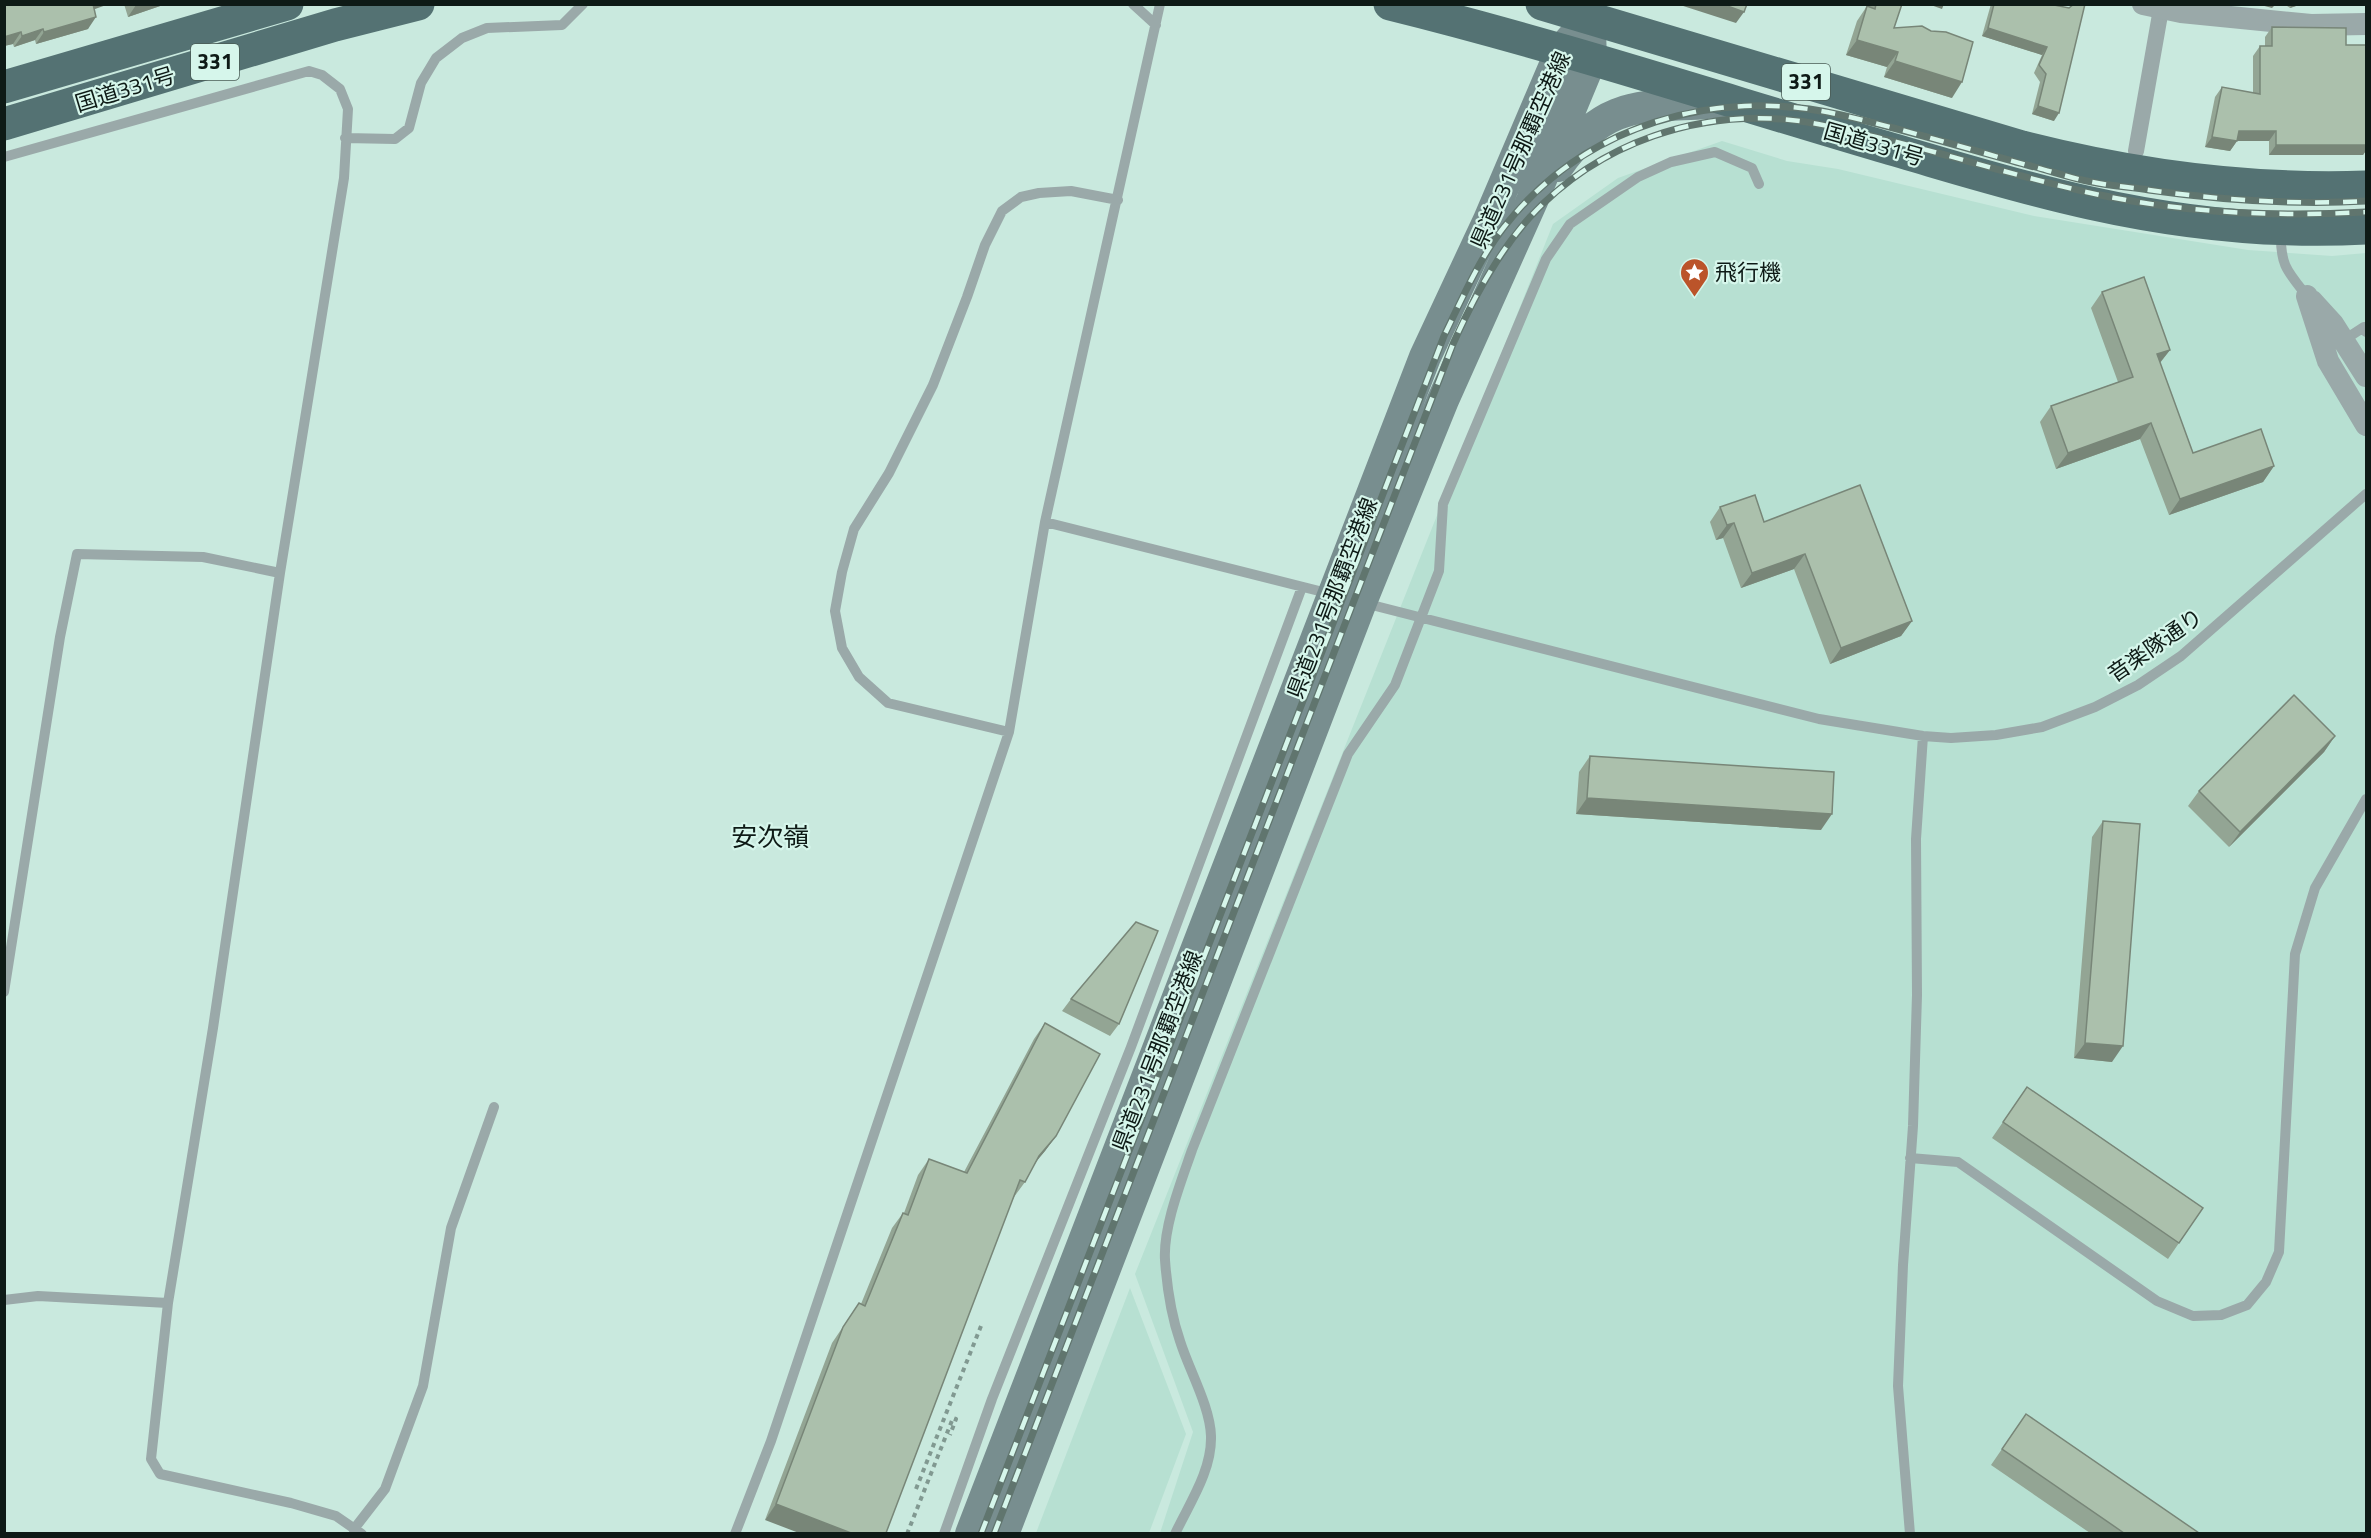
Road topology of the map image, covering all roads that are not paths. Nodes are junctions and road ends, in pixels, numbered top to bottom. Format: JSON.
{"nodes":[{"id":1,"x":287,"y":4,"type":"edge"},
{"id":2,"x":418,"y":4,"type":"edge"},
{"id":3,"x":583,"y":4,"type":"edge"},
{"id":4,"x":1133,"y":4,"type":"edge"},
{"id":5,"x":1160,"y":4,"type":"edge"},
{"id":6,"x":1390,"y":4,"type":"edge"},
{"id":7,"x":1542,"y":4,"type":"edge"},
{"id":8,"x":2155,"y":6,"type":"edge"},
{"id":9,"x":1589,"y":19,"type":"junction"},
{"id":10,"x":2367,"y":24,"type":"edge"},
{"id":11,"x":1156,"y":25,"type":"junction"},
{"id":12,"x":1576,"y":55,"type":"junction"},
{"id":13,"x":4,"y":87,"type":"edge"},
{"id":14,"x":1730,"y":101,"type":"junction"},
{"id":15,"x":4,"y":124,"type":"edge"},
{"id":16,"x":345,"y":138,"type":"junction"},
{"id":17,"x":2136,"y":151,"type":"dead end"},
{"id":18,"x":4,"y":157,"type":"edge"},
{"id":19,"x":1759,"y":184,"type":"dead end"},
{"id":20,"x":2367,"y":187,"type":"edge"},
{"id":21,"x":2286,"y":188,"type":"junction"},
{"id":22,"x":1118,"y":200,"type":"junction"},
{"id":23,"x":1532,"y":201,"type":"junction"},
{"id":24,"x":2281,"y":228,"type":"junction"},
{"id":25,"x":2367,"y":228,"type":"edge"},
{"id":26,"x":2307,"y":296,"type":"junction"},
{"id":27,"x":2367,"y":332,"type":"edge"},
{"id":28,"x":2344,"y":340,"type":"junction"},
{"id":29,"x":2367,"y":376,"type":"edge"},
{"id":30,"x":2367,"y":425,"type":"edge"},
{"id":31,"x":2367,"y":494,"type":"edge"},
{"id":32,"x":1045,"y":522,"type":"junction"},
{"id":33,"x":280,"y":573,"type":"junction"},
{"id":34,"x":1302,"y":587,"type":"junction"},
{"id":35,"x":1347,"y":598,"type":"junction"},
{"id":36,"x":1421,"y":617,"type":"junction"},
{"id":37,"x":1009,"y":732,"type":"junction"},
{"id":38,"x":1923,"y":736,"type":"junction"},
{"id":39,"x":2367,"y":799,"type":"edge"},
{"id":40,"x":4,"y":992,"type":"edge"},
{"id":41,"x":494,"y":1107,"type":"dead end"},
{"id":42,"x":1910,"y":1158,"type":"junction"},
{"id":43,"x":4,"y":1300,"type":"edge"},
{"id":44,"x":168,"y":1303,"type":"junction"},
{"id":45,"x":356,"y":1532,"type":"edge"},
{"id":46,"x":735,"y":1533,"type":"edge"},
{"id":47,"x":944,"y":1533,"type":"edge"},
{"id":48,"x":971,"y":1533,"type":"edge"},
{"id":49,"x":1003,"y":1533,"type":"edge"},
{"id":50,"x":1175,"y":1533,"type":"edge"},
{"id":51,"x":1910,"y":1533,"type":"edge"}],
"edges":[{"from":1,"to":13,"type":"highway","name":"国道331号","number":"331"},
{"from":2,"to":15,"type":"highway","name":"国道331号","number":"331"},
{"from":3,"to":16,"type":"lane"},
{"from":4,"to":11,"type":"lane"},
{"from":5,"to":11,"type":"lane"},
{"from":6,"to":12,"type":"highway","name":"国道331号","number":"331"},
{"from":7,"to":9,"type":"highway","name":"国道331号","number":"331"},
{"from":8,"to":10,"type":"street"},
{"from":8,"to":17,"type":"street"},
{"from":9,"to":12,"type":"main road","name":"県道231号那覇空港線"},
{"from":9,"to":21,"type":"highway","name":"国道331号","number":"331"},
{"from":11,"to":22,"type":"lane"},
{"from":12,"to":14,"type":"highway","name":"国道331号","number":"331"},
{"from":12,"to":23,"type":"main road","name":"県道231号那覇空港線"},
{"from":12,"to":35,"type":"main road","name":"県道231号那覇空港線"},
{"from":14,"to":23,"type":"main road"},
{"from":14,"to":24,"type":"highway","name":"国道331号","number":"331"},
{"from":16,"to":18,"type":"lane"},
{"from":16,"to":33,"type":"lane"},
{"from":19,"to":36,"type":"lane"},
{"from":20,"to":21,"type":"highway","name":"国道331号","number":"331"},
{"from":21,"to":24,"type":"highway"},
{"from":22,"to":32,"type":"lane"},
{"from":22,"to":37,"type":"lane"},
{"from":23,"to":35,"type":"main road","name":"県道231号那覇空港線"},
{"from":24,"to":25,"type":"highway","name":"国道331号","number":"331"},
{"from":24,"to":26,"type":"lane"},
{"from":26,"to":28,"type":"street"},
{"from":26,"to":30,"type":"street"},
{"from":27,"to":28,"type":"lane"},
{"from":28,"to":29,"type":"street"},
{"from":31,"to":38,"type":"lane","name":"音楽隊通り"},
{"from":32,"to":34,"type":"lane","name":"音楽隊通り"},
{"from":32,"to":37,"type":"lane"},
{"from":33,"to":40,"type":"lane"},
{"from":33,"to":44,"type":"lane"},
{"from":34,"to":35,"type":"lane","name":"音楽隊通り"},
{"from":34,"to":47,"type":"lane"},
{"from":35,"to":36,"type":"lane","name":"音楽隊通り"},
{"from":35,"to":48,"type":"main road","name":"県道231号那覇空港線"},
{"from":35,"to":49,"type":"main road","name":"県道231号那覇空港線"},
{"from":36,"to":38,"type":"lane","name":"音楽隊通り"},
{"from":36,"to":50,"type":"lane"},
{"from":37,"to":46,"type":"lane"},
{"from":38,"to":42,"type":"lane"},
{"from":39,"to":42,"type":"lane"},
{"from":41,"to":45,"type":"lane"},
{"from":42,"to":51,"type":"lane"},
{"from":43,"to":44,"type":"lane"},
{"from":44,"to":45,"type":"lane"}]}
